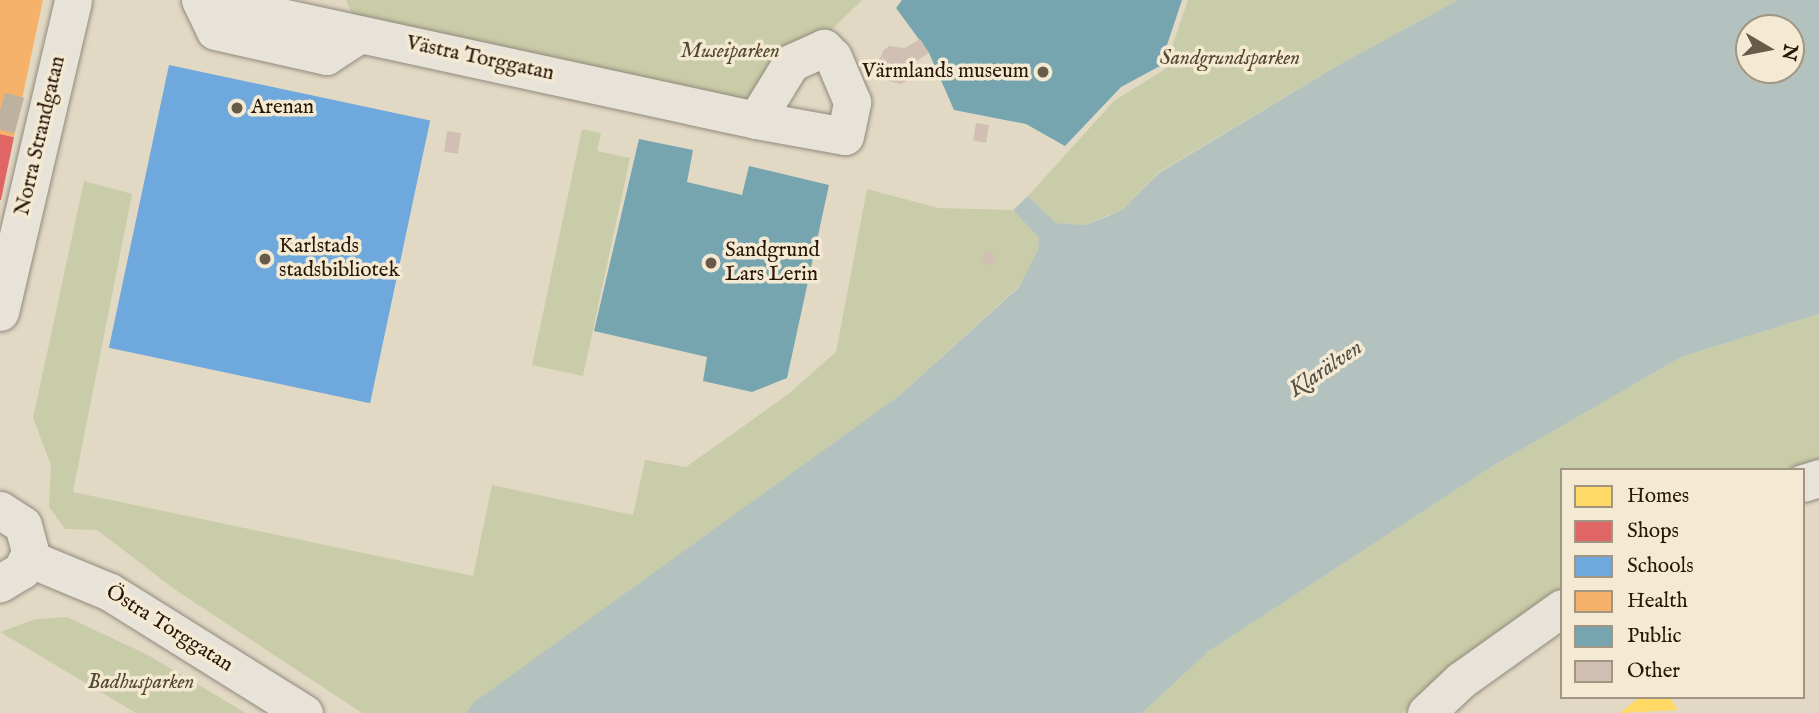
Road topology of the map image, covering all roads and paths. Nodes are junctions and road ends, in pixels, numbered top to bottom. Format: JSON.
{"nodes":[{"id":1,"x":74,"y":0,"type":"edge"},
{"id":2,"x":220,"y":2,"type":"edge"},
{"id":3,"x":309,"y":10,"type":"edge"},
{"id":4,"x":360,"y":34,"type":"junction"},
{"id":5,"x":756,"y":120,"type":"dead end"},
{"id":6,"x":0,"y":312,"type":"edge"},
{"id":7,"x":0,"y":510,"type":"edge"},
{"id":8,"x":28,"y":558,"type":"junction"},
{"id":9,"x":0,"y":583,"type":"edge"},
{"id":10,"x":1560,"y":609,"type":"edge"},
{"id":11,"x":304,"y":713,"type":"edge"},
{"id":12,"x":1426,"y":713,"type":"edge"}],
"edges":[{"from":1,"to":6,"type":"street","name":"Norra Strandgatan"},
{"from":2,"to":3,"type":"street","name":"Västra Torggatan"},
{"from":2,"to":4,"type":"street"},
{"from":3,"to":4,"type":"street","name":"Västra Torggatan"},
{"from":4,"to":5,"type":"street","name":"Västra Torggatan"},
{"from":7,"to":8,"type":"street"},
{"from":8,"to":9,"type":"street"},
{"from":8,"to":11,"type":"street","name":"Östra Torggatan"},
{"from":10,"to":12,"type":"street"}]}
